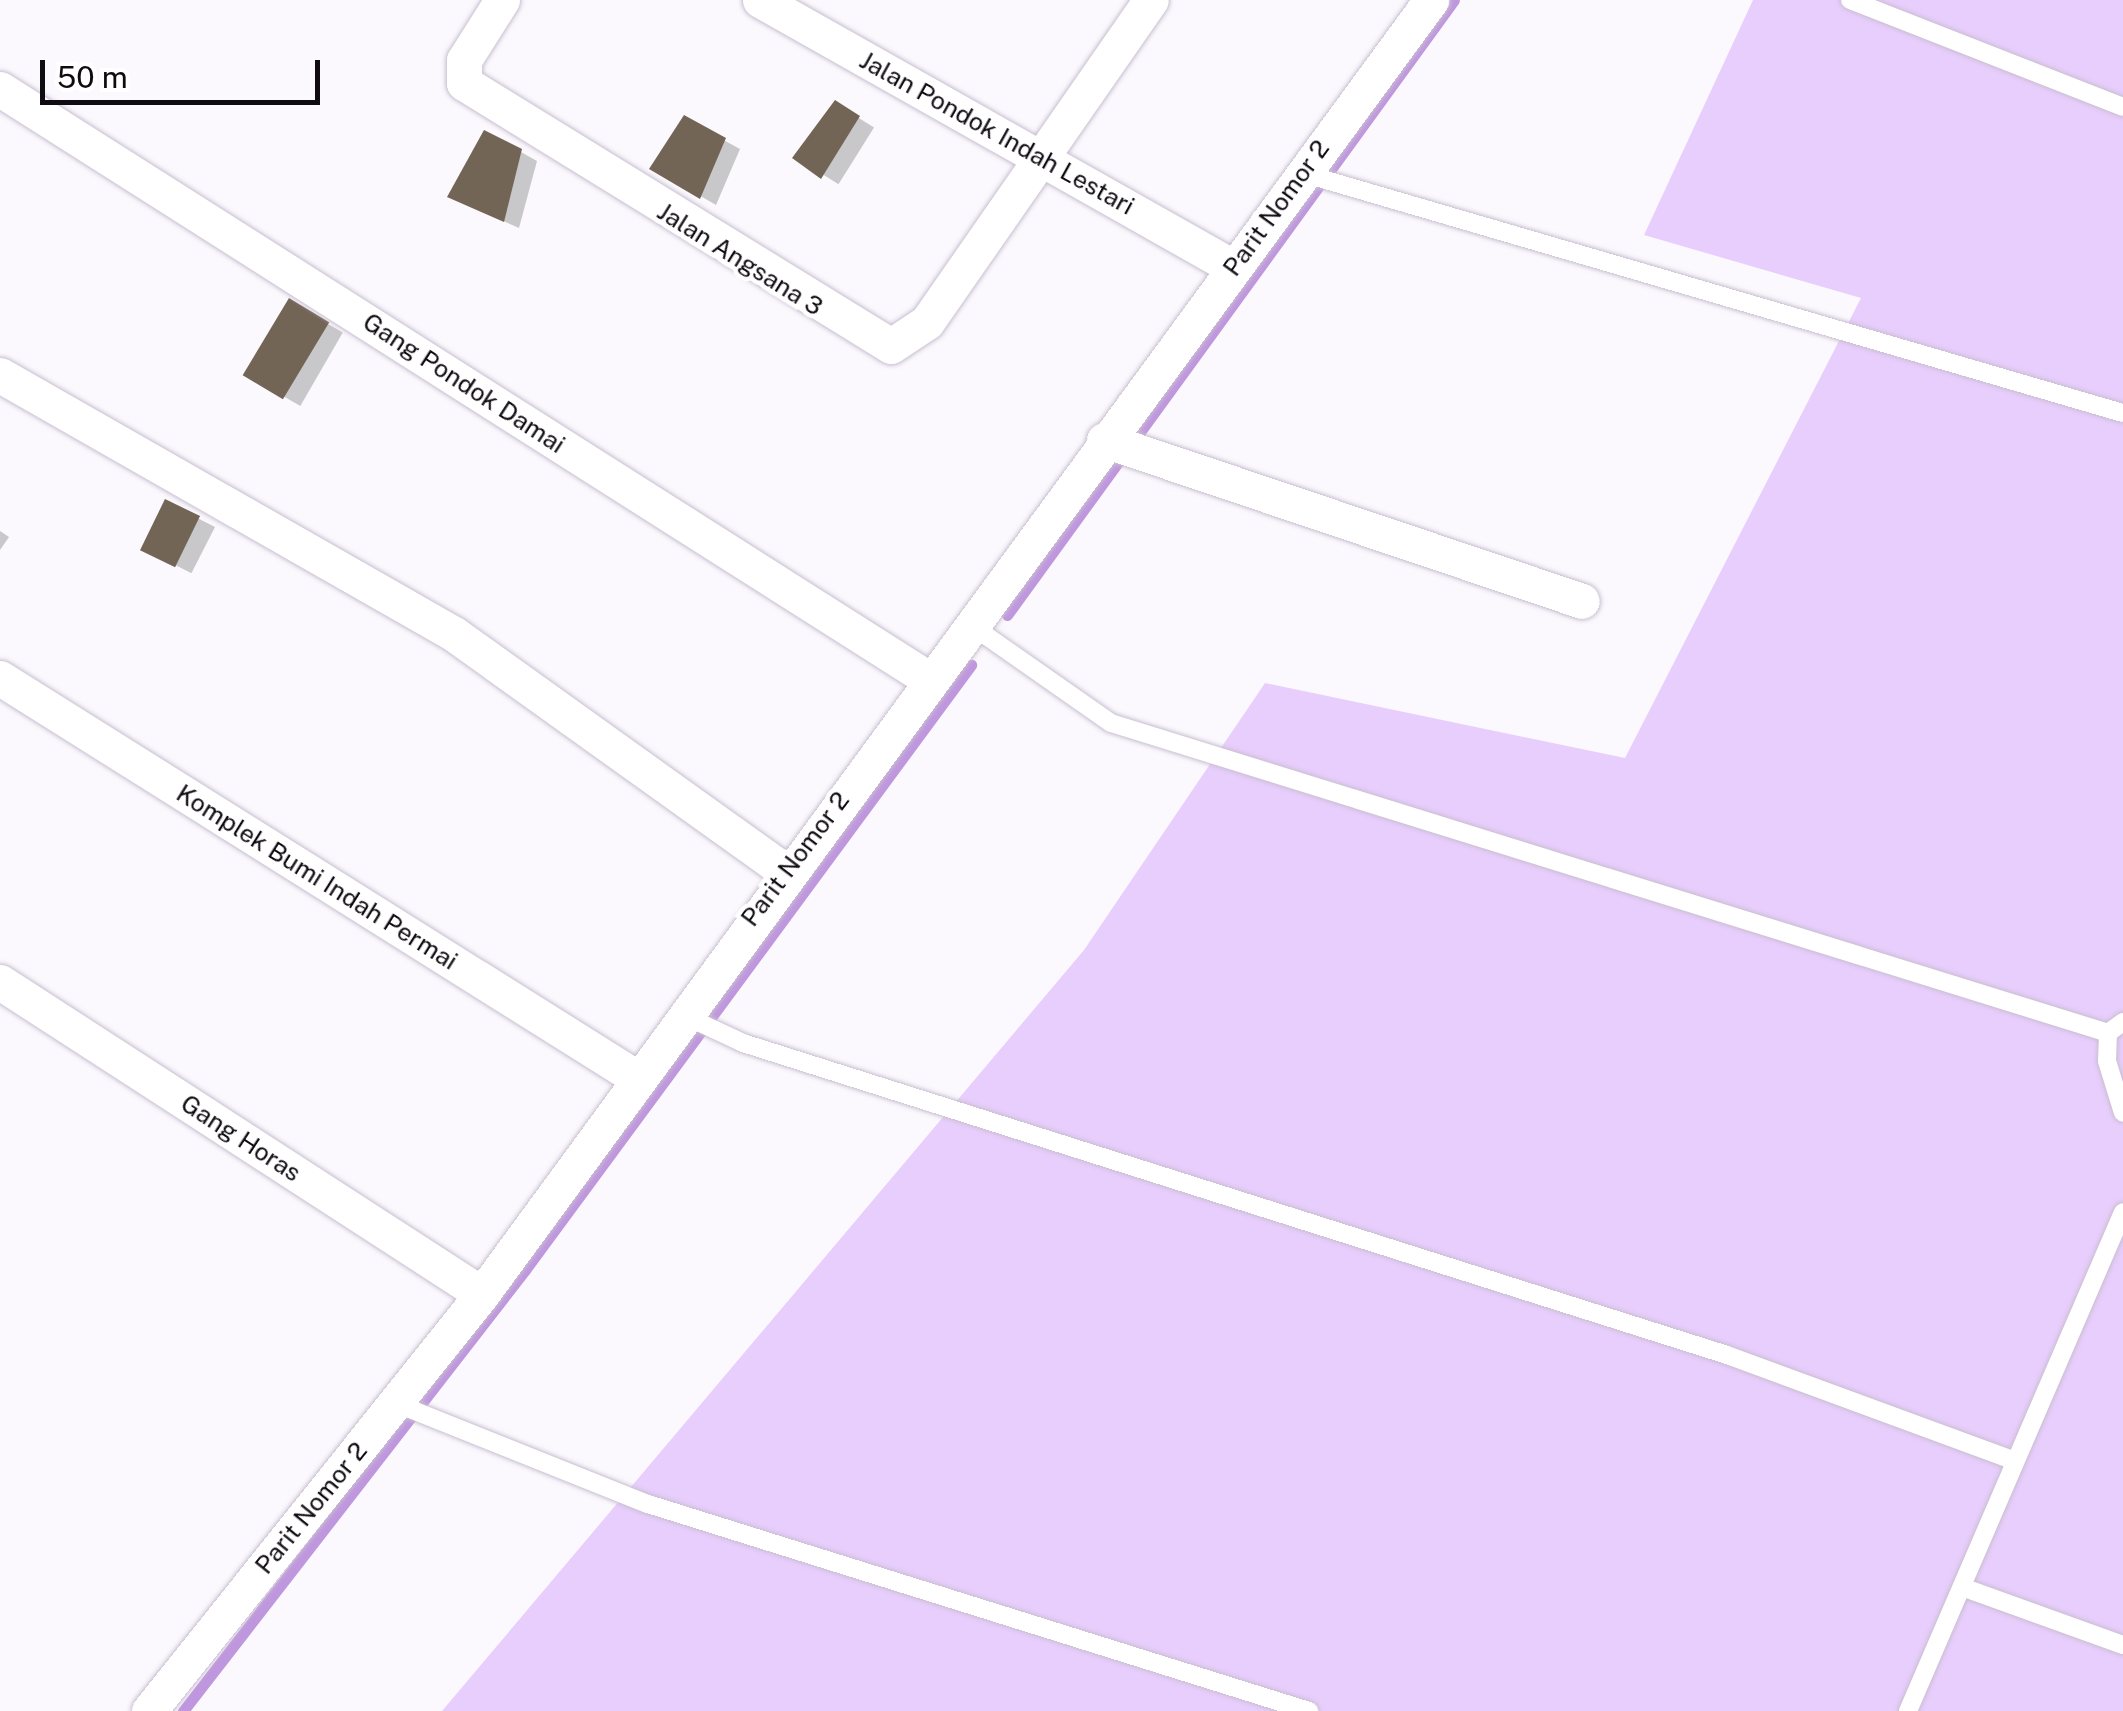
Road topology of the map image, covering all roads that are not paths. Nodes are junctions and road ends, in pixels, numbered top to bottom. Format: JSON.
{"nodes":[{"id":1,"x":502,"y":0,"type":"edge"},
{"id":2,"x":760,"y":0,"type":"edge"},
{"id":3,"x":1151,"y":0,"type":"edge"},
{"id":4,"x":1432,"y":0,"type":"edge"},
{"id":5,"x":1850,"y":0,"type":"edge"},
{"id":6,"x":0,"y":89,"type":"edge"},
{"id":7,"x":2123,"y":107,"type":"edge"},
{"id":8,"x":1040,"y":155,"type":"junction"},
{"id":9,"x":1302,"y":173,"type":"junction"},
{"id":10,"x":1233,"y":267,"type":"junction"},
{"id":11,"x":0,"y":375,"type":"edge"},
{"id":12,"x":2123,"y":412,"type":"edge"},
{"id":13,"x":1104,"y":440,"type":"junction"},
{"id":14,"x":1582,"y":602,"type":"dead end"},
{"id":15,"x":968,"y":622,"type":"junction"},
{"id":16,"x":0,"y":678,"type":"edge"},
{"id":17,"x":927,"y":678,"type":"junction"},
{"id":18,"x":785,"y":872,"type":"junction"},
{"id":19,"x":0,"y":982,"type":"edge"},
{"id":20,"x":680,"y":1013,"type":"junction"},
{"id":21,"x":2116,"y":1027,"type":"edge"},
{"id":22,"x":634,"y":1076,"type":"junction"},
{"id":23,"x":2123,"y":1113,"type":"edge"},
{"id":24,"x":2123,"y":1212,"type":"edge"},
{"id":25,"x":482,"y":1294,"type":"junction"},
{"id":26,"x":395,"y":1403,"type":"junction"},
{"id":27,"x":2009,"y":1458,"type":"junction"},
{"id":28,"x":1962,"y":1587,"type":"junction"},
{"id":29,"x":2123,"y":1645,"type":"edge"},
{"id":30,"x":149,"y":1711,"type":"edge"},
{"id":31,"x":1309,"y":1711,"type":"edge"},
{"id":32,"x":1908,"y":1711,"type":"edge"}],
"edges":[{"from":1,"to":8,"type":"street","name":"Jalan Angsana 3"},
{"from":2,"to":8,"type":"street","name":"Jalan Pondok Indah Lestari"},
{"from":3,"to":8,"type":"street"},
{"from":4,"to":9,"type":"street","name":"Parit Nomor 2"},
{"from":5,"to":7,"type":"lane"},
{"from":6,"to":17,"type":"street","name":"Gang Pondok Damai"},
{"from":8,"to":10,"type":"street","name":"Jalan Pondok Indah Lestari"},
{"from":9,"to":10,"type":"street","name":"Parit Nomor 2"},
{"from":9,"to":12,"type":"lane"},
{"from":10,"to":13,"type":"street","name":"Parit Nomor 2"},
{"from":11,"to":18,"type":"street"},
{"from":13,"to":14,"type":"street"},
{"from":13,"to":15,"type":"street","name":"Parit Nomor 2"},
{"from":15,"to":17,"type":"street","name":"Parit Nomor 2"},
{"from":15,"to":21,"type":"lane"},
{"from":16,"to":22,"type":"street","name":"Komplek Bumi Indah Permai"},
{"from":17,"to":18,"type":"street","name":"Parit Nomor 2"},
{"from":18,"to":20,"type":"street","name":"Parit Nomor 2"},
{"from":19,"to":25,"type":"street","name":"Gang Horas"},
{"from":20,"to":22,"type":"street","name":"Parit Nomor 2"},
{"from":20,"to":27,"type":"lane"},
{"from":21,"to":23,"type":"lane"},
{"from":22,"to":25,"type":"street","name":"Parit Nomor 2"},
{"from":24,"to":27,"type":"lane"},
{"from":25,"to":26,"type":"street","name":"Parit Nomor 2"},
{"from":26,"to":30,"type":"street","name":"Parit Nomor 2"},
{"from":26,"to":31,"type":"lane"},
{"from":27,"to":28,"type":"lane"},
{"from":28,"to":29,"type":"lane"},
{"from":28,"to":32,"type":"lane"}]}
